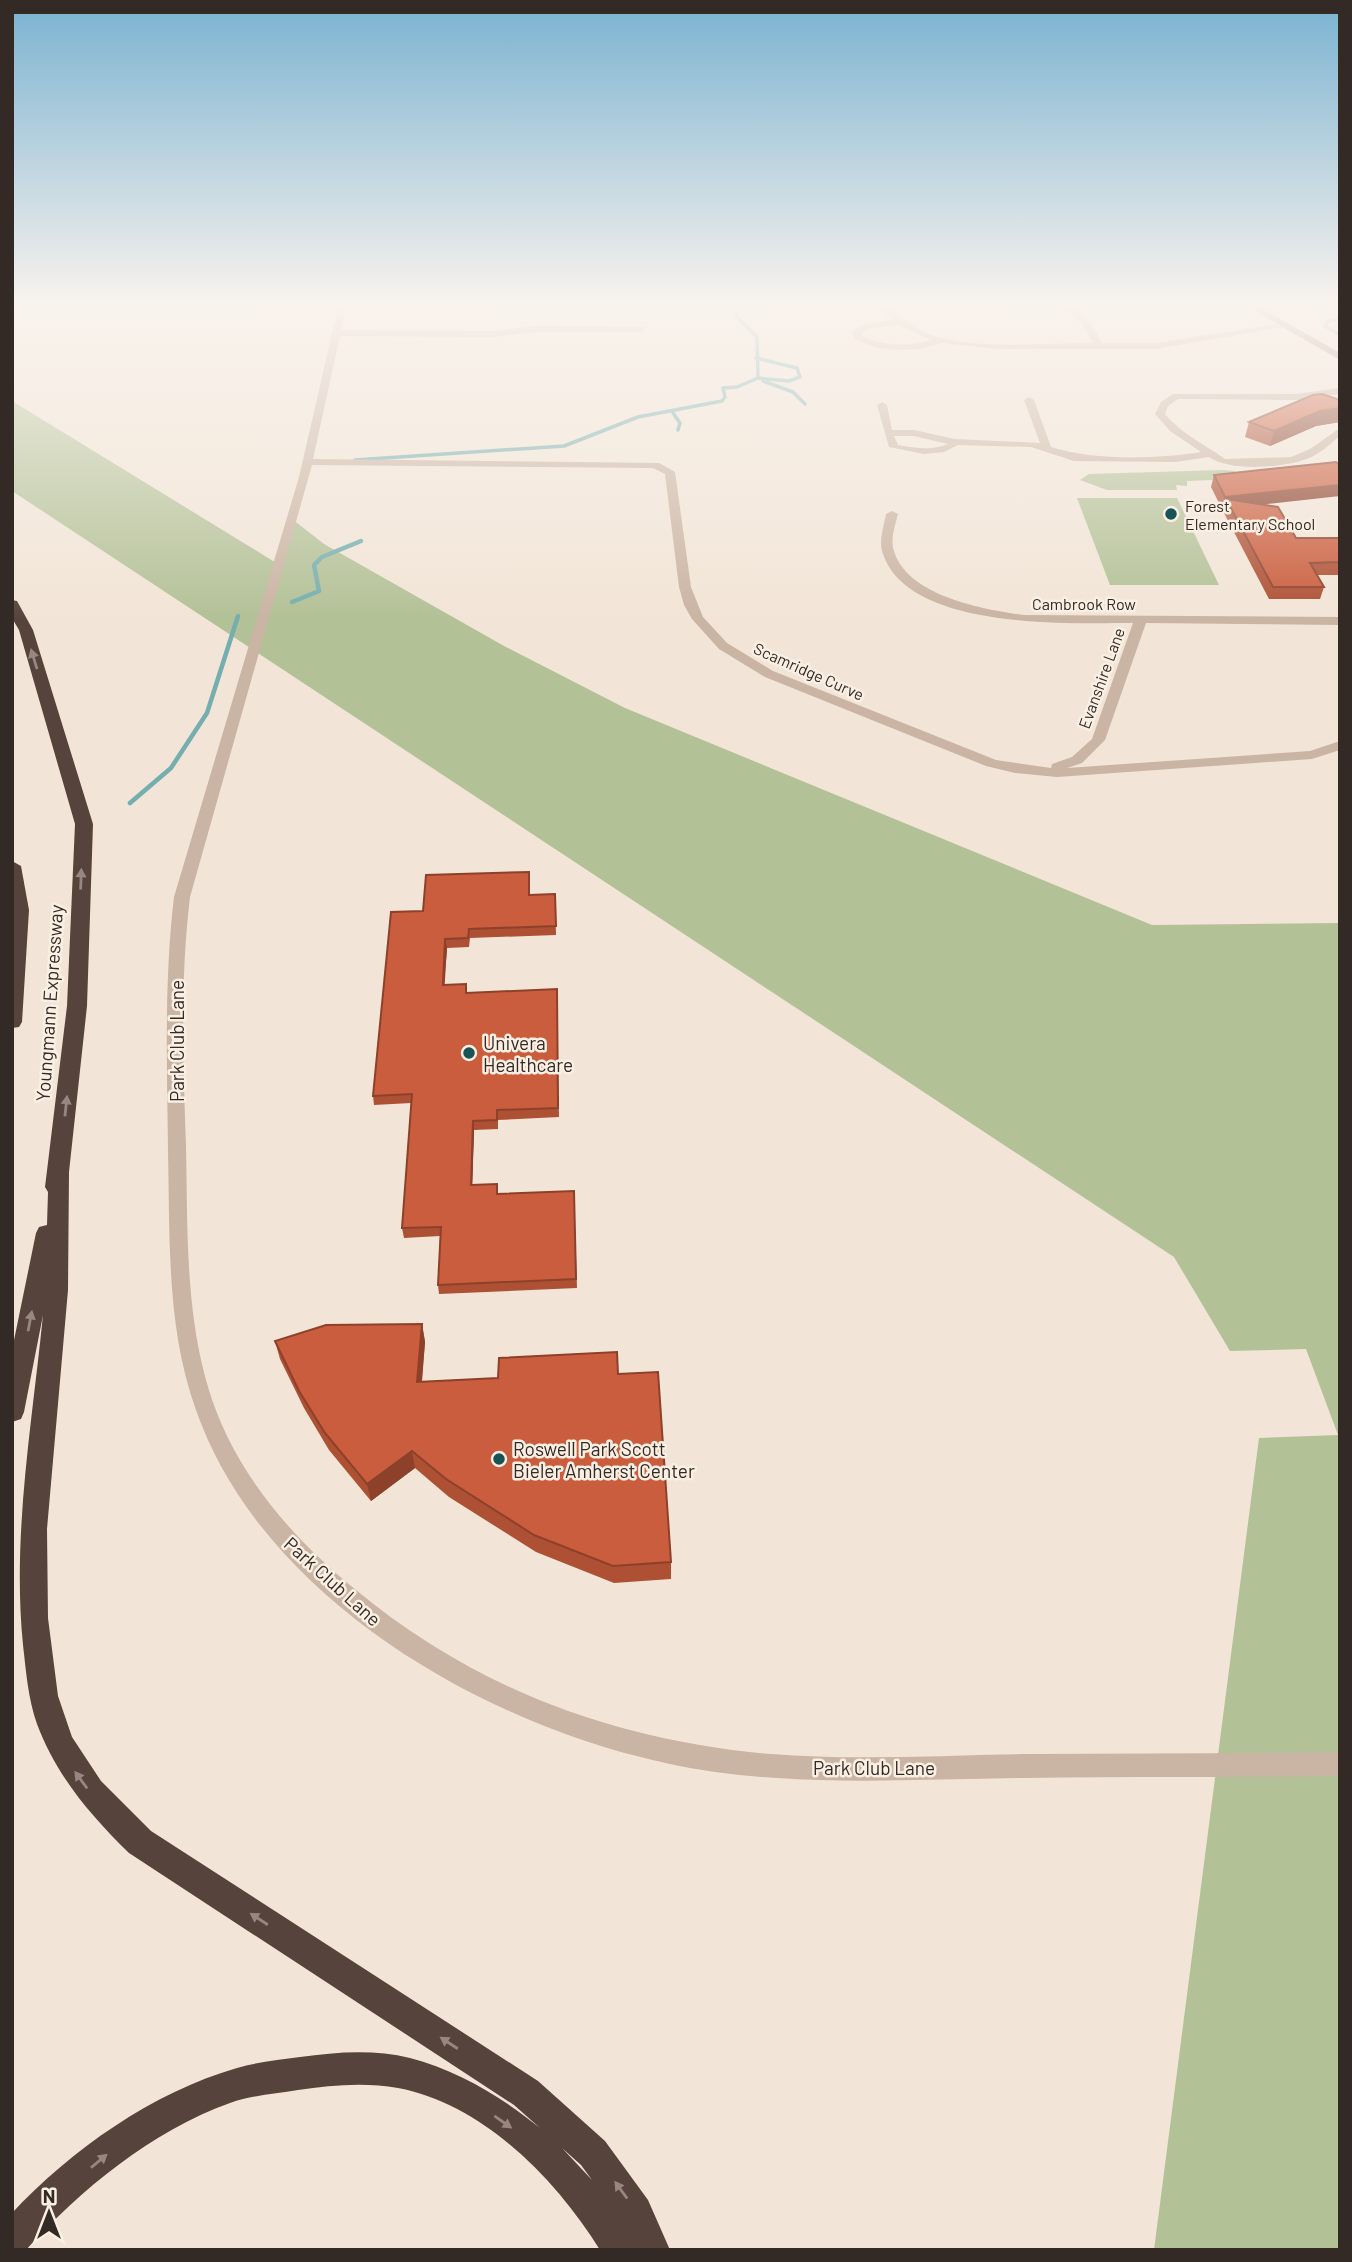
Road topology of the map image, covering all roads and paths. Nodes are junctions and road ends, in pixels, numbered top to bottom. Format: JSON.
{"nodes":[{"id":1,"x":319,"y":409,"type":"edge"},
{"id":2,"x":882,"y":409,"type":"edge"},
{"id":3,"x":1032,"y":409,"type":"edge"},
{"id":4,"x":1162,"y":409,"type":"edge"},
{"id":5,"x":1340,"y":431,"type":"edge"},
{"id":6,"x":888,"y":433,"type":"junction"},
{"id":7,"x":956,"y":442,"type":"junction"},
{"id":8,"x":1047,"y":449,"type":"junction"},
{"id":9,"x":1213,"y":453,"type":"junction"},
{"id":10,"x":307,"y":462,"type":"junction"},
{"id":11,"x":892,"y":514,"type":"dead end"},
{"id":12,"x":12,"y":604,"type":"edge"},
{"id":13,"x":1141,"y":619,"type":"junction"},
{"id":14,"x":1340,"y":621,"type":"edge"},
{"id":15,"x":1098,"y":740,"type":"junction"},
{"id":16,"x":1340,"y":745,"type":"edge"},
{"id":17,"x":1137,"y":768,"type":"junction"},
{"id":18,"x":1015,"y":769,"type":"junction"},
{"id":19,"x":12,"y":866,"type":"edge"},
{"id":20,"x":12,"y":1022,"type":"edge"},
{"id":21,"x":59,"y":1174,"type":"junction"},
{"id":22,"x":12,"y":1412,"type":"edge"},
{"id":23,"x":1340,"y":1764,"type":"edge"},
{"id":24,"x":12,"y":2239,"type":"edge"},
{"id":25,"x":620,"y":2250,"type":"edge"},
{"id":26,"x":653,"y":2250,"type":"edge"}],
"edges":[{"from":1,"to":10,"type":"street","name":"Park Club Lane"},
{"from":2,"to":6,"type":"street"},
{"from":3,"to":8,"type":"street"},
{"from":4,"to":9,"type":"street"},
{"from":5,"to":9,"type":"street"},
{"from":6,"to":7,"type":"street"},
{"from":6,"to":7,"type":"street"},
{"from":7,"to":8,"type":"street"},
{"from":8,"to":9,"type":"street"},
{"from":10,"to":18,"type":"street","name":"Scamridge Curve"},
{"from":10,"to":23,"type":"street","name":"Park Club Lane"},
{"from":11,"to":13,"type":"street","name":"Cambrook Row"},
{"from":21,"to":12,"type":"highway","name":"Youngmann Expressway","one_way":true},
{"from":13,"to":14,"type":"street","name":"Cambrook Row"},
{"from":13,"to":15,"type":"street","name":"Evanshire Lane"},
{"from":15,"to":17,"type":"street"},
{"from":15,"to":18,"type":"street","name":"Evanshire Lane"},
{"from":16,"to":17,"type":"street","name":"Scamridge Curve"},
{"from":17,"to":18,"type":"street","name":"Scamridge Curve"},
{"from":19,"to":20,"type":"highway","name":"Youngmann Expressway"},
{"from":22,"to":21,"type":"highway","name":"Youngmann Expressway","one_way":true},
{"from":26,"to":21,"type":"highway","one_way":true},
{"from":24,"to":25,"type":"highway","one_way":true}]}
